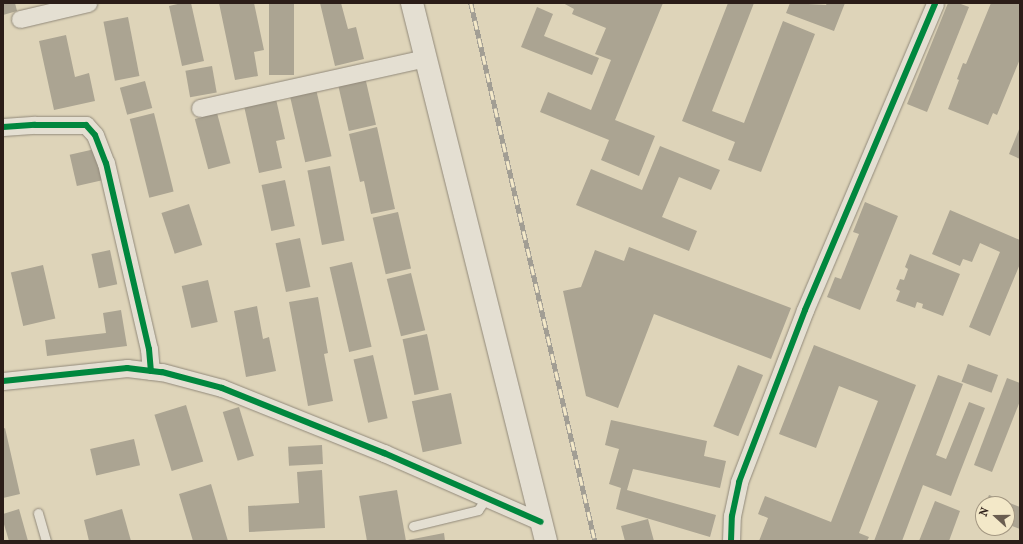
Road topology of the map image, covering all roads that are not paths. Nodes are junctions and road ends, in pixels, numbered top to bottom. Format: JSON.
{"nodes":[{"id":1,"x":88,"y":3,"type":"edge"},
{"id":2,"x":412,"y":3,"type":"edge"},
{"id":3,"x":935,"y":3,"type":"edge"},
{"id":4,"x":20,"y":19,"type":"dead end"},
{"id":5,"x":425,"y":58,"type":"junction"},
{"id":6,"x":200,"y":108,"type":"dead end"},
{"id":7,"x":3,"y":127,"type":"edge"},
{"id":8,"x":151,"y":371,"type":"junction"},
{"id":9,"x":3,"y":381,"type":"edge"},
{"id":10,"x":486,"y":498,"type":"junction"},
{"id":11,"x":38,"y":513,"type":"dead end"},
{"id":12,"x":413,"y":526,"type":"dead end"},
{"id":13,"x":544,"y":532,"type":"edge"},
{"id":14,"x":46,"y":541,"type":"edge"},
{"id":15,"x":731,"y":541,"type":"edge"}],
"edges":[{"from":1,"to":4,"type":"street"},
{"from":2,"to":5,"type":"main road"},
{"from":3,"to":15,"type":"street"},
{"from":5,"to":6,"type":"street"},
{"from":5,"to":13,"type":"main road"},
{"from":7,"to":8,"type":"street"},
{"from":8,"to":9,"type":"street"},
{"from":8,"to":10,"type":"street"},
{"from":10,"to":12,"type":"lane"},
{"from":10,"to":13,"type":"street"},
{"from":11,"to":14,"type":"lane"}]}
